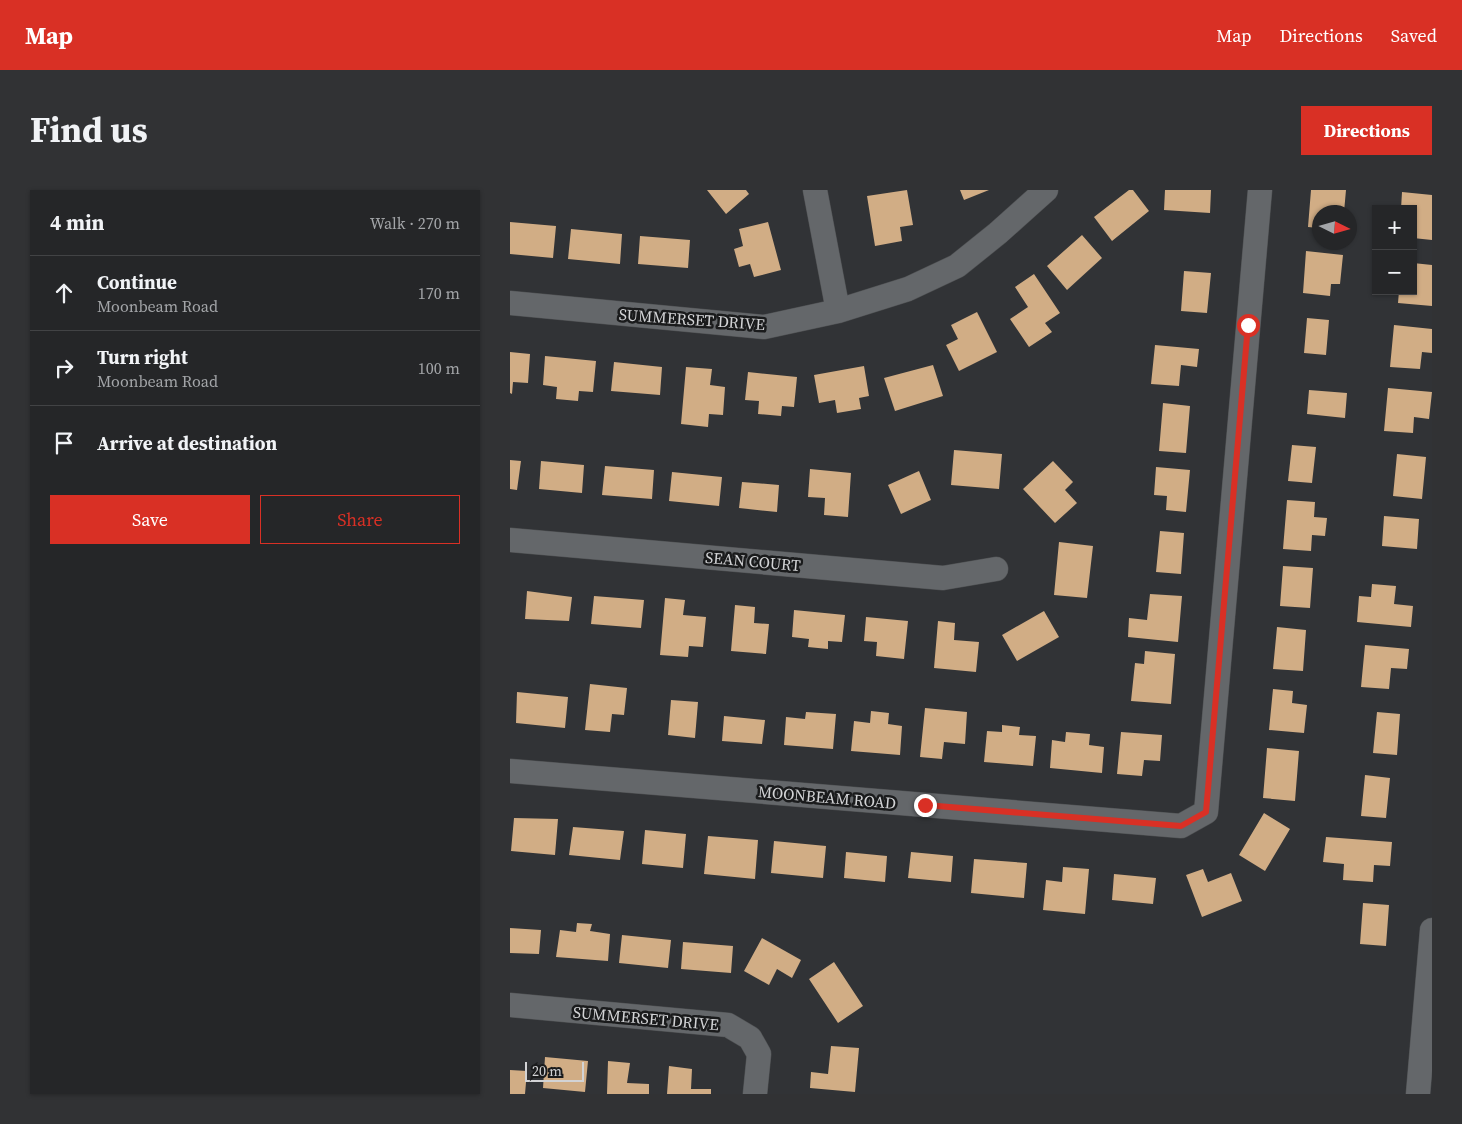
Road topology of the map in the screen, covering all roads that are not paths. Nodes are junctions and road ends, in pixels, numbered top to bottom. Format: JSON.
{"nodes":[{"id":1,"x":815,"y":190,"type":"edge"},
{"id":2,"x":1046,"y":190,"type":"edge"},
{"id":3,"x":1260,"y":190,"type":"edge"},
{"id":4,"x":510,"y":303,"type":"edge"},
{"id":5,"x":838,"y":311,"type":"junction"},
{"id":6,"x":510,"y":540,"type":"edge"},
{"id":7,"x":996,"y":569,"type":"dead end"},
{"id":8,"x":510,"y":771,"type":"edge"},
{"id":9,"x":1432,"y":930,"type":"edge"},
{"id":10,"x":510,"y":1005,"type":"edge"},
{"id":11,"x":755,"y":1094,"type":"edge"},
{"id":12,"x":1418,"y":1094,"type":"edge"}],
"edges":[{"from":1,"to":5,"type":"street"},
{"from":2,"to":5,"type":"street","name":"SUMMERSET DRIVE"},
{"from":3,"to":8,"type":"street","name":"MOONBEAM ROAD"},
{"from":4,"to":5,"type":"street","name":"SUMMERSET DRIVE"},
{"from":6,"to":7,"type":"street","name":"SEAN COURT"},
{"from":9,"to":12,"type":"street"},
{"from":10,"to":11,"type":"street","name":"SUMMERSET DRIVE"}]}
